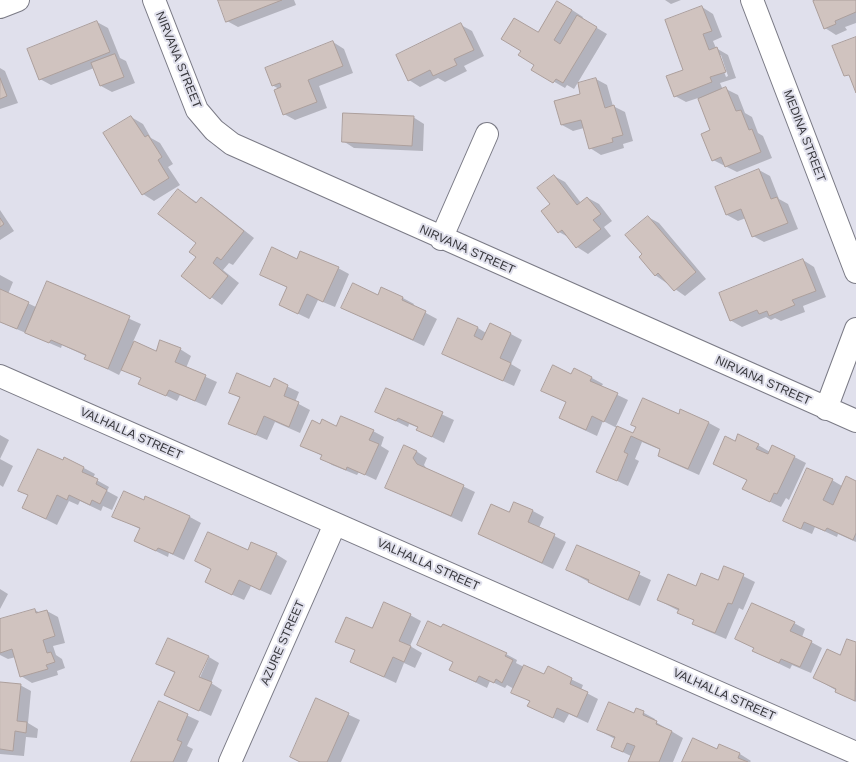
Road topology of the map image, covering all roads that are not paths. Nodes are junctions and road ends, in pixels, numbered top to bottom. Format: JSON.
{"nodes":[{"id":1,"x":18,"y":0,"type":"edge"},
{"id":2,"x":154,"y":0,"type":"edge"},
{"id":3,"x":752,"y":0,"type":"edge"},
{"id":4,"x":0,"y":7,"type":"edge"},
{"id":5,"x":487,"y":134,"type":"dead end"},
{"id":6,"x":441,"y":239,"type":"junction"},
{"id":7,"x":856,"y":272,"type":"edge"},
{"id":8,"x":856,"y":329,"type":"edge"},
{"id":9,"x":0,"y":376,"type":"edge"},
{"id":10,"x":826,"y":409,"type":"junction"},
{"id":11,"x":856,"y":421,"type":"edge"},
{"id":12,"x":335,"y":524,"type":"junction"},
{"id":13,"x":856,"y":753,"type":"edge"},
{"id":14,"x":230,"y":762,"type":"edge"}],
"edges":[{"from":1,"to":4,"type":"street"},
{"from":2,"to":6,"type":"street","name":"NIRVANA STREET"},
{"from":3,"to":7,"type":"street","name":"MEDINA STREET"},
{"from":5,"to":6,"type":"street"},
{"from":6,"to":10,"type":"street","name":"NIRVANA STREET"},
{"from":8,"to":10,"type":"street"},
{"from":9,"to":12,"type":"street","name":"VALHALLA STREET"},
{"from":10,"to":11,"type":"street","name":"NIRVANA STREET"},
{"from":12,"to":13,"type":"street","name":"VALHALLA STREET"},
{"from":12,"to":14,"type":"street","name":"AZURE STREET"}]}
